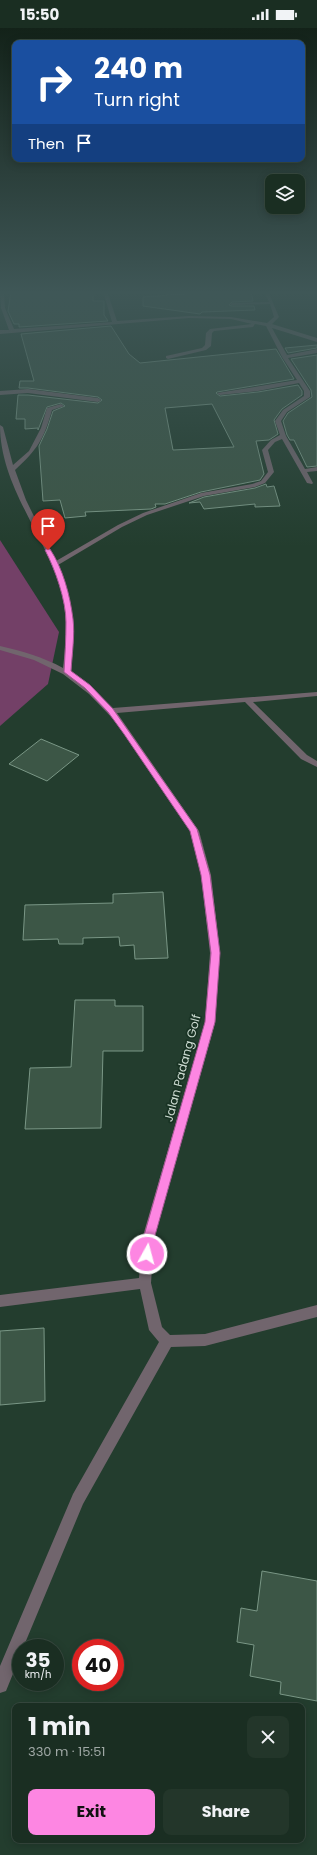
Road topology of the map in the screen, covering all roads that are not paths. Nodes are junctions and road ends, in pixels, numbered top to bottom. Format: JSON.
{"nodes":[{"id":1,"x":298,"y":376,"type":"edge"},
{"id":2,"x":301,"y":381,"type":"junction"},
{"id":3,"x":220,"y":392,"type":"dead end"},
{"id":4,"x":0,"y":393,"type":"edge"},
{"id":5,"x":98,"y":400,"type":"dead end"},
{"id":6,"x":62,"y":406,"type":"dead end"},
{"id":7,"x":0,"y":427,"type":"edge"},
{"id":8,"x":283,"y":436,"type":"junction"},
{"id":9,"x":317,"y":469,"type":"edge"},
{"id":10,"x":12,"y":470,"type":"junction"},
{"id":11,"x":303,"y":471,"type":"junction"},
{"id":12,"x":310,"y":483,"type":"dead end"},
{"id":13,"x":55,"y":564,"type":"junction"},
{"id":14,"x":0,"y":648,"type":"edge"},
{"id":15,"x":67,"y":672,"type":"junction"},
{"id":16,"x":317,"y":694,"type":"edge"},
{"id":17,"x":246,"y":700,"type":"junction"},
{"id":18,"x":110,"y":710,"type":"junction"},
{"id":19,"x":317,"y":764,"type":"edge"},
{"id":20,"x":145,"y":1283,"type":"junction"},
{"id":21,"x":0,"y":1301,"type":"edge"},
{"id":22,"x":317,"y":1311,"type":"edge"},
{"id":23,"x":167,"y":1341,"type":"junction"},
{"id":24,"x":0,"y":1685,"type":"edge"}],
"edges":[{"from":1,"to":2,"type":"street"},
{"from":2,"to":3,"type":"street"},
{"from":2,"to":8,"type":"street"},
{"from":4,"to":5,"type":"street"},
{"from":6,"to":10,"type":"street"},
{"from":7,"to":10,"type":"street"},
{"from":8,"to":11,"type":"street"},
{"from":8,"to":13,"type":"street"},
{"from":9,"to":11,"type":"street"},
{"from":10,"to":13,"type":"street"},
{"from":11,"to":12,"type":"street"},
{"from":13,"to":15,"type":"street"},
{"from":14,"to":15,"type":"street","name":"Jalan Padang Golf"},
{"from":15,"to":18,"type":"street","name":"Jalan Padang Golf"},
{"from":16,"to":17,"type":"street"},
{"from":17,"to":18,"type":"street"},
{"from":17,"to":19,"type":"street"},
{"from":18,"to":20,"type":"street","name":"Jalan Padang Golf"},
{"from":20,"to":21,"type":"street"},
{"from":20,"to":23,"type":"street","name":"Jalan Padang Golf"},
{"from":22,"to":23,"type":"street"},
{"from":23,"to":24,"type":"street"}]}
